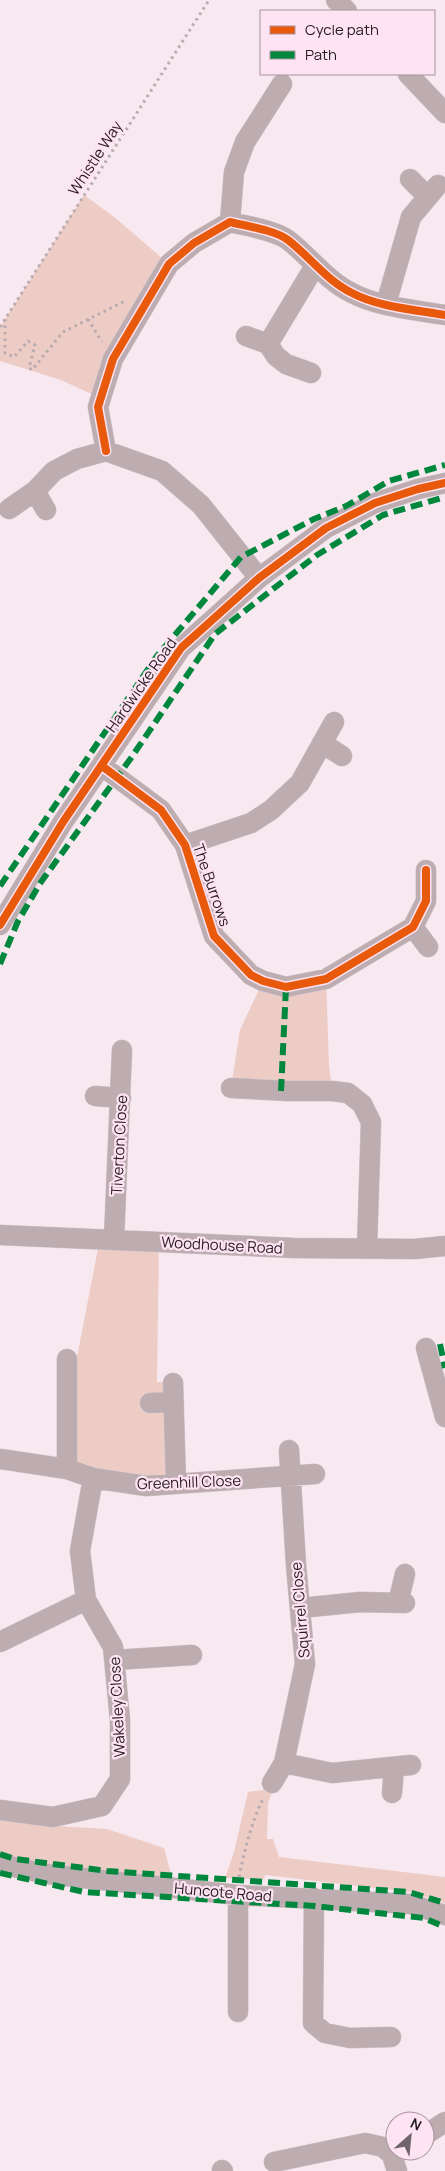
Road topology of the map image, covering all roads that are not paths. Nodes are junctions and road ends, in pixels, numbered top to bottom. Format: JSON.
{"nodes":[{"id":1,"x":336,"y":0,"type":"edge"},
{"id":2,"x":346,"y":10,"type":"edge"},
{"id":3,"x":409,"y":75,"type":"edge"},
{"id":4,"x":282,"y":84,"type":"dead end"},
{"id":5,"x":445,"y":113,"type":"edge"},
{"id":6,"x":410,"y":178,"type":"dead end"},
{"id":7,"x":230,"y":222,"type":"junction"},
{"id":8,"x":315,"y":266,"type":"junction"},
{"id":9,"x":386,"y":304,"type":"junction"},
{"id":10,"x":445,"y":316,"type":"edge"},
{"id":11,"x":246,"y":336,"type":"dead end"},
{"id":12,"x":268,"y":344,"type":"junction"},
{"id":13,"x":311,"y":373,"type":"dead end"},
{"id":14,"x":106,"y":451,"type":"junction"},
{"id":15,"x":445,"y":483,"type":"edge"},
{"id":16,"x":35,"y":491,"type":"junction"},
{"id":17,"x":10,"y":509,"type":"dead end"},
{"id":18,"x":46,"y":510,"type":"dead end"},
{"id":19,"x":259,"y":578,"type":"junction"},
{"id":20,"x":334,"y":722,"type":"dead end"},
{"id":21,"x":322,"y":743,"type":"junction"},
{"id":22,"x":342,"y":756,"type":"dead end"},
{"id":23,"x":102,"y":766,"type":"junction"},
{"id":24,"x":185,"y":845,"type":"junction"},
{"id":25,"x":426,"y":870,"type":"dead end"},
{"id":26,"x":0,"y":925,"type":"edge"},
{"id":27,"x":413,"y":927,"type":"junction"},
{"id":28,"x":428,"y":947,"type":"dead end"},
{"id":29,"x":122,"y":1050,"type":"dead end"},
{"id":30,"x":231,"y":1088,"type":"dead end"},
{"id":31,"x":95,"y":1096,"type":"dead end"},
{"id":32,"x":121,"y":1098,"type":"junction"},
{"id":33,"x":0,"y":1235,"type":"edge"},
{"id":34,"x":114,"y":1239,"type":"junction"},
{"id":35,"x":445,"y":1246,"type":"edge"},
{"id":36,"x":366,"y":1248,"type":"junction"},
{"id":37,"x":426,"y":1348,"type":"dead end"},
{"id":38,"x":67,"y":1359,"type":"dead end"},
{"id":39,"x":150,"y":1403,"type":"dead end"},
{"id":40,"x":445,"y":1417,"type":"edge"},
{"id":41,"x":289,"y":1450,"type":"dead end"},
{"id":42,"x":0,"y":1459,"type":"edge"},
{"id":43,"x":67,"y":1469,"type":"junction"},
{"id":44,"x":315,"y":1474,"type":"dead end"},
{"id":45,"x":290,"y":1475,"type":"junction"},
{"id":46,"x":93,"y":1478,"type":"junction"},
{"id":47,"x":176,"y":1484,"type":"junction"},
{"id":48,"x":405,"y":1574,"type":"dead end"},
{"id":49,"x":86,"y":1600,"type":"junction"},
{"id":50,"x":301,"y":1608,"type":"junction"},
{"id":51,"x":0,"y":1642,"type":"edge"},
{"id":52,"x":192,"y":1655,"type":"dead end"},
{"id":53,"x":115,"y":1660,"type":"junction"},
{"id":54,"x":284,"y":1763,"type":"junction"},
{"id":55,"x":272,"y":1784,"type":"road end"},
{"id":56,"x":392,"y":1793,"type":"dead end"},
{"id":57,"x":0,"y":1810,"type":"edge"},
{"id":58,"x":0,"y":1864,"type":"edge"},
{"id":59,"x":238,"y":1895,"type":"junction"},
{"id":60,"x":314,"y":1898,"type":"junction"},
{"id":61,"x":445,"y":1915,"type":"edge"},
{"id":62,"x":238,"y":2012,"type":"dead end"},
{"id":63,"x":391,"y":2037,"type":"dead end"},
{"id":64,"x":385,"y":2150,"type":"edge"},
{"id":65,"x":274,"y":2162,"type":"dead end"}],
"edges":[{"from":1,"to":2,"type":"street"},
{"from":3,"to":5,"type":"street"},
{"from":4,"to":7,"type":"street"},
{"from":6,"to":9,"type":"street"},
{"from":7,"to":8,"type":"street"},
{"from":7,"to":14,"type":"street"},
{"from":8,"to":9,"type":"street"},
{"from":8,"to":12,"type":"street"},
{"from":9,"to":10,"type":"street"},
{"from":11,"to":12,"type":"street"},
{"from":12,"to":13,"type":"street"},
{"from":14,"to":16,"type":"street"},
{"from":14,"to":19,"type":"street"},
{"from":15,"to":19,"type":"street","name":"Hardwicke Road"},
{"from":16,"to":17,"type":"street"},
{"from":16,"to":18,"type":"street"},
{"from":19,"to":23,"type":"street","name":"Hardwicke Road"},
{"from":20,"to":21,"type":"street"},
{"from":21,"to":22,"type":"street"},
{"from":21,"to":24,"type":"street"},
{"from":23,"to":24,"type":"street","name":"The Burrows"},
{"from":23,"to":26,"type":"street","name":"Hardwicke Road"},
{"from":24,"to":27,"type":"street","name":"The Burrows"},
{"from":25,"to":27,"type":"street"},
{"from":27,"to":28,"type":"street"},
{"from":29,"to":32,"type":"street","name":"Tiverton Close"},
{"from":30,"to":36,"type":"street"},
{"from":31,"to":32,"type":"street"},
{"from":32,"to":34,"type":"street","name":"Tiverton Close"},
{"from":33,"to":34,"type":"street","name":"Woodhouse Road"},
{"from":34,"to":36,"type":"street","name":"Woodhouse Road"},
{"from":35,"to":36,"type":"street","name":"Woodhouse Road"},
{"from":37,"to":40,"type":"street"},
{"from":38,"to":43,"type":"street"},
{"from":39,"to":47,"type":"street"},
{"from":41,"to":45,"type":"street","name":"Squirrel Close"},
{"from":42,"to":43,"type":"street","name":"Greenhill Close"},
{"from":43,"to":46,"type":"street","name":"Greenhill Close"},
{"from":44,"to":45,"type":"street","name":"Greenhill Close"},
{"from":45,"to":47,"type":"street","name":"Greenhill Close"},
{"from":45,"to":50,"type":"street","name":"Squirrel Close"},
{"from":46,"to":47,"type":"street","name":"Greenhill Close"},
{"from":46,"to":49,"type":"street","name":"Wakeley Close"},
{"from":48,"to":50,"type":"street"},
{"from":49,"to":51,"type":"street"},
{"from":49,"to":53,"type":"street","name":"Wakeley Close"},
{"from":50,"to":54,"type":"street","name":"Squirrel Close"},
{"from":52,"to":53,"type":"street"},
{"from":53,"to":57,"type":"street","name":"Wakeley Close"},
{"from":54,"to":55,"type":"street","name":"Squirrel Close"},
{"from":54,"to":56,"type":"street"},
{"from":58,"to":59,"type":"street","name":"Huncote Road"},
{"from":59,"to":60,"type":"street","name":"Huncote Road"},
{"from":59,"to":62,"type":"street"},
{"from":60,"to":61,"type":"street","name":"Huncote Road"},
{"from":60,"to":63,"type":"street"},
{"from":64,"to":65,"type":"street"}]}
